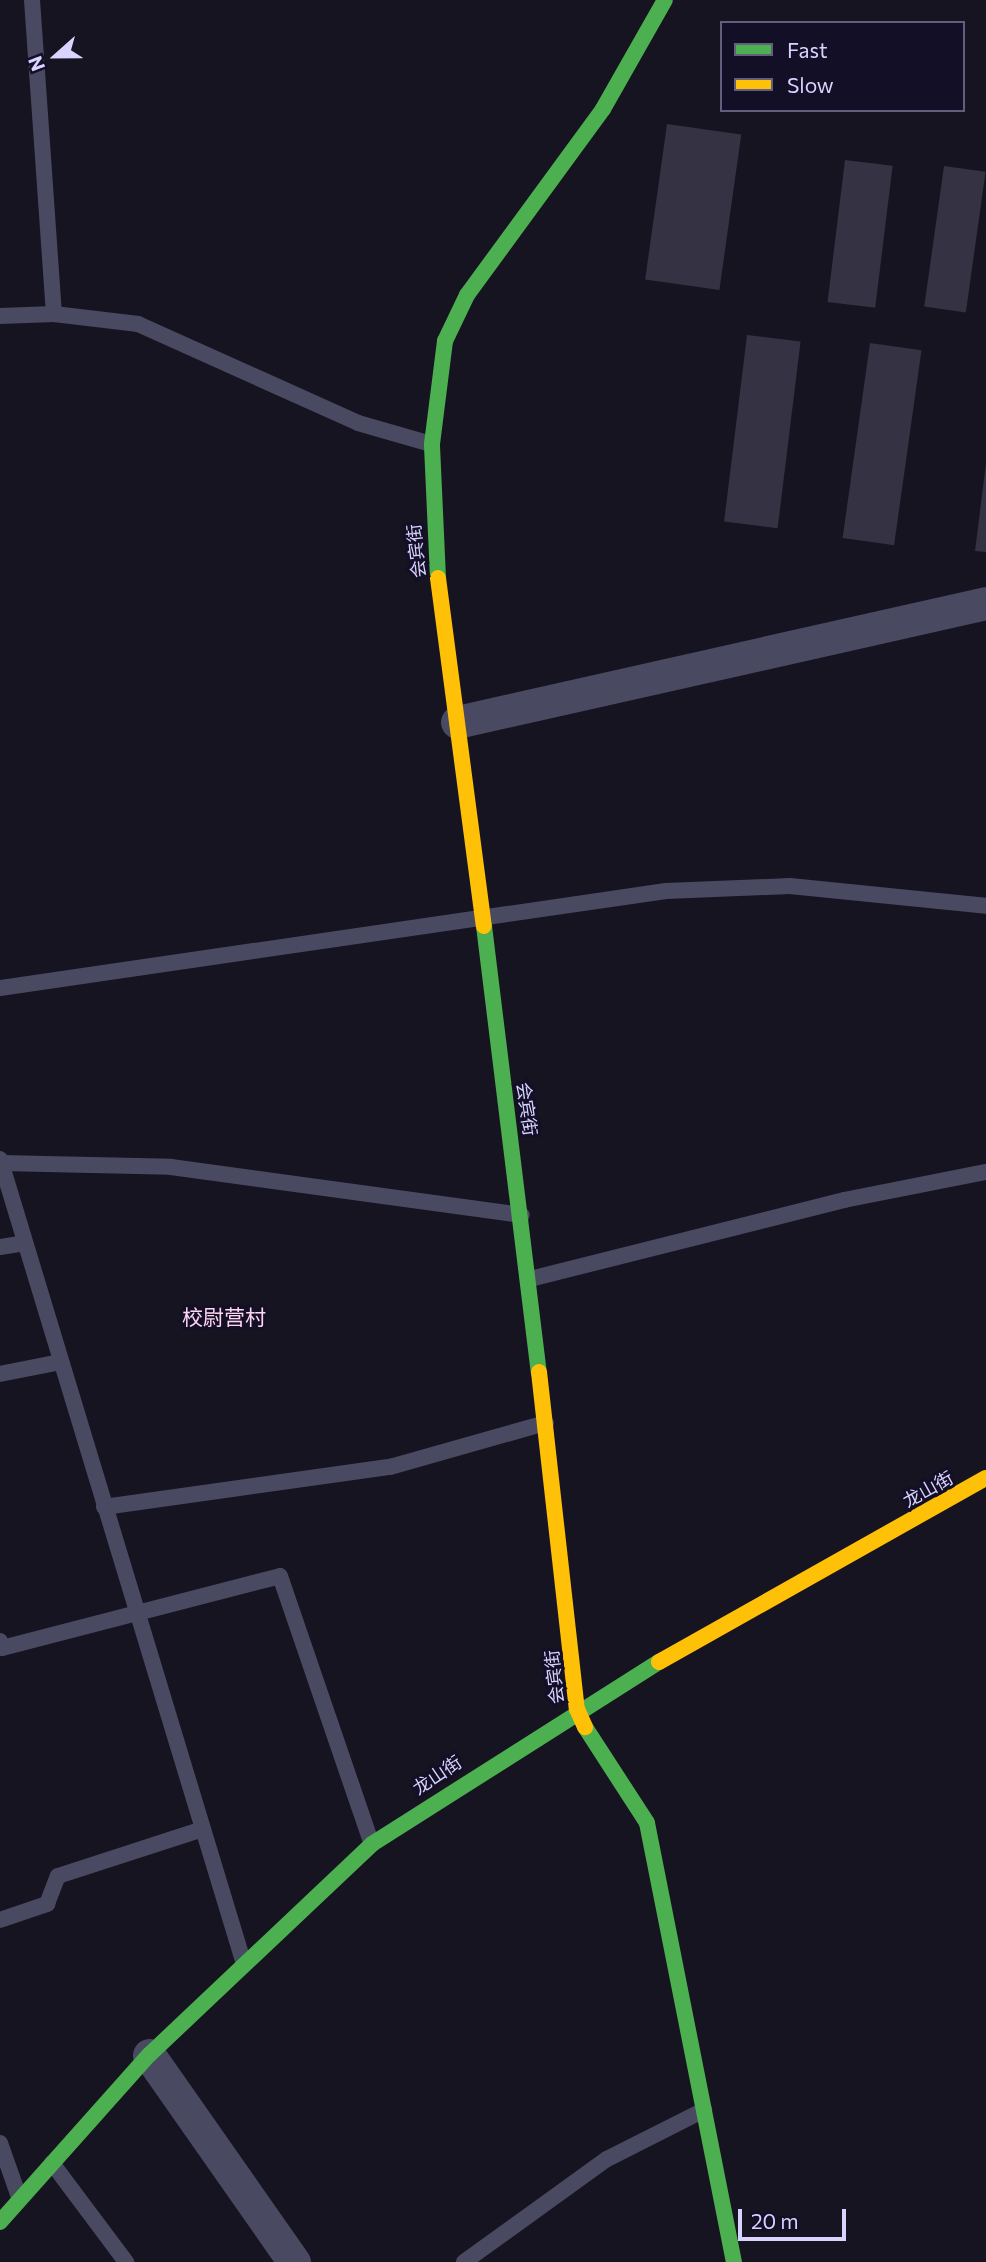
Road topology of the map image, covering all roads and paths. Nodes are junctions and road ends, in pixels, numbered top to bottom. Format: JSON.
{"nodes":[{"id":1,"x":32,"y":0,"type":"edge"},
{"id":2,"x":665,"y":0,"type":"edge"},
{"id":3,"x":54,"y":314,"type":"junction"},
{"id":4,"x":0,"y":316,"type":"edge"},
{"id":5,"x":432,"y":444,"type":"junction"},
{"id":6,"x":986,"y":603,"type":"edge"},
{"id":7,"x":457,"y":722,"type":"junction"},
{"id":8,"x":986,"y":906,"type":"edge"},
{"id":9,"x":482,"y":920,"type":"junction"},
{"id":10,"x":0,"y":988,"type":"edge"},
{"id":11,"x":0,"y":1161,"type":"edge"},
{"id":12,"x":986,"y":1172,"type":"edge"},
{"id":13,"x":522,"y":1215,"type":"junction"},
{"id":14,"x":24,"y":1243,"type":"junction"},
{"id":15,"x":0,"y":1247,"type":"edge"},
{"id":16,"x":530,"y":1279,"type":"junction"},
{"id":17,"x":60,"y":1362,"type":"junction"},
{"id":18,"x":0,"y":1374,"type":"edge"},
{"id":19,"x":546,"y":1423,"type":"junction"},
{"id":20,"x":986,"y":1478,"type":"edge"},
{"id":21,"x":104,"y":1507,"type":"junction"},
{"id":22,"x":137,"y":1615,"type":"junction"},
{"id":23,"x":0,"y":1641,"type":"edge"},
{"id":24,"x":577,"y":1709,"type":"junction"},
{"id":25,"x":203,"y":1829,"type":"junction"},
{"id":26,"x":372,"y":1844,"type":"junction"},
{"id":27,"x":0,"y":1920,"type":"edge"},
{"id":28,"x":243,"y":1961,"type":"junction"},
{"id":29,"x":149,"y":2055,"type":"junction"},
{"id":30,"x":704,"y":2110,"type":"junction"},
{"id":31,"x":0,"y":2143,"type":"edge"},
{"id":32,"x":52,"y":2163,"type":"junction"},
{"id":33,"x":20,"y":2199,"type":"junction"},
{"id":34,"x":0,"y":2222,"type":"edge"},
{"id":35,"x":126,"y":2262,"type":"edge"},
{"id":36,"x":294,"y":2262,"type":"edge"},
{"id":37,"x":464,"y":2262,"type":"edge"},
{"id":38,"x":734,"y":2262,"type":"edge"}],
"edges":[{"from":1,"to":3,"type":"lane"},
{"from":2,"to":5,"type":"street","name":"会宾街"},
{"from":3,"to":4,"type":"lane"},
{"from":3,"to":5,"type":"lane"},
{"from":5,"to":7,"type":"street","name":"会宾街"},
{"from":6,"to":7,"type":"street"},
{"from":7,"to":9,"type":"street","name":"会宾街"},
{"from":8,"to":9,"type":"lane"},
{"from":9,"to":10,"type":"lane"},
{"from":9,"to":13,"type":"street","name":"会宾街"},
{"from":11,"to":13,"type":"lane"},
{"from":11,"to":14,"type":"lane"},
{"from":12,"to":16,"type":"lane"},
{"from":13,"to":16,"type":"street","name":"会宾街"},
{"from":14,"to":15,"type":"lane"},
{"from":14,"to":17,"type":"lane"},
{"from":16,"to":19,"type":"street","name":"会宾街"},
{"from":17,"to":18,"type":"lane"},
{"from":17,"to":21,"type":"lane"},
{"from":19,"to":21,"type":"lane"},
{"from":19,"to":24,"type":"street","name":"会宾街"},
{"from":20,"to":24,"type":"street","name":"龙山街"},
{"from":21,"to":22,"type":"lane"},
{"from":22,"to":23,"type":"lane"},
{"from":22,"to":25,"type":"lane"},
{"from":22,"to":26,"type":"lane"},
{"from":24,"to":26,"type":"street","name":"龙山街"},
{"from":24,"to":30,"type":"street","name":"会宾街"},
{"from":25,"to":27,"type":"lane"},
{"from":25,"to":28,"type":"lane"},
{"from":26,"to":28,"type":"street","name":"龙山街"},
{"from":28,"to":29,"type":"street","name":"龙山街"},
{"from":29,"to":32,"type":"street","name":"龙山街"},
{"from":29,"to":36,"type":"street"},
{"from":30,"to":37,"type":"lane"},
{"from":30,"to":38,"type":"street","name":"会宾街"},
{"from":31,"to":33,"type":"lane"},
{"from":32,"to":33,"type":"street","name":"龙山街"},
{"from":32,"to":35,"type":"lane"},
{"from":33,"to":34,"type":"street","name":"龙山街"}]}
